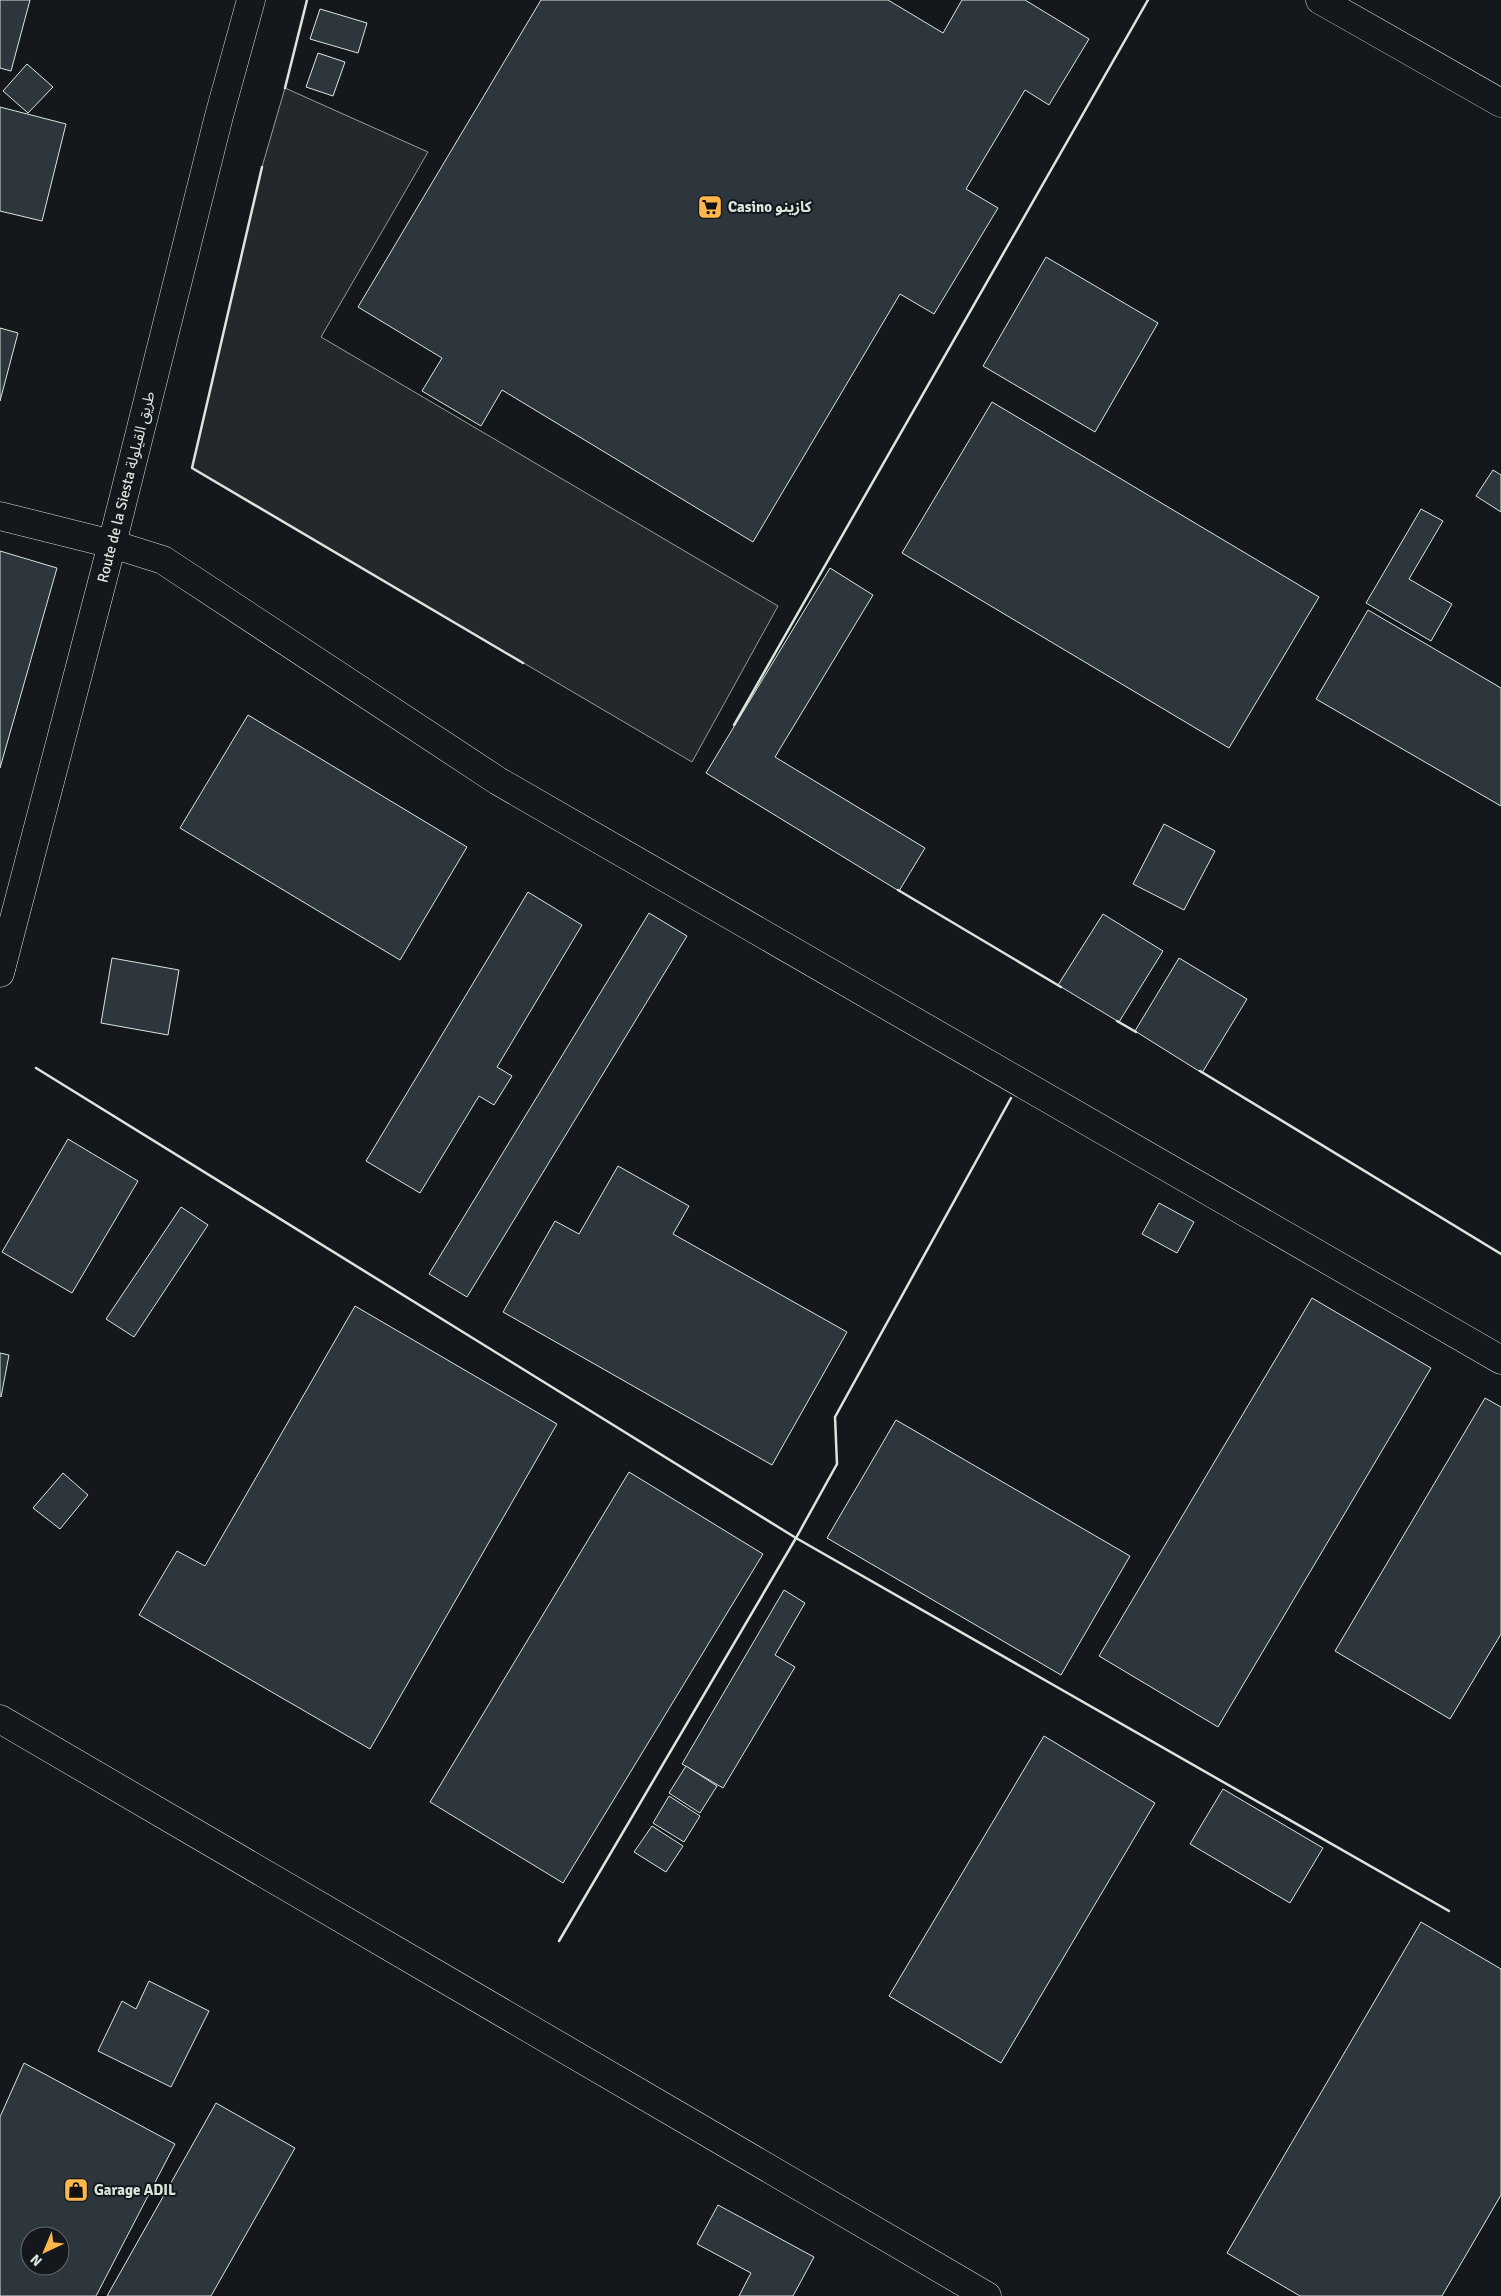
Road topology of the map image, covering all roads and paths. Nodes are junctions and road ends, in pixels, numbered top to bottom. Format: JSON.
{"nodes":[{"id":1,"x":251,"y":0,"type":"edge"},
{"id":2,"x":1320,"y":0,"type":"edge"},
{"id":3,"x":1501,"y":103,"type":"edge"},
{"id":4,"x":0,"y":516,"type":"edge"},
{"id":5,"x":112,"y":544,"type":"junction"},
{"id":6,"x":0,"y":973,"type":"edge"},
{"id":7,"x":1501,"y":1360,"type":"edge"},
{"id":8,"x":0,"y":1718,"type":"edge"},
{"id":9,"x":987,"y":2296,"type":"edge"}],
"edges":[{"from":1,"to":5,"type":"street","name":"Route de la Siesta طريق القيلولة"},
{"from":2,"to":3,"type":"street"},
{"from":4,"to":5,"type":"street"},
{"from":5,"to":6,"type":"street","name":"Route de la Siesta طريق القيلولة"},
{"from":5,"to":7,"type":"street"},
{"from":8,"to":9,"type":"street"}]}
